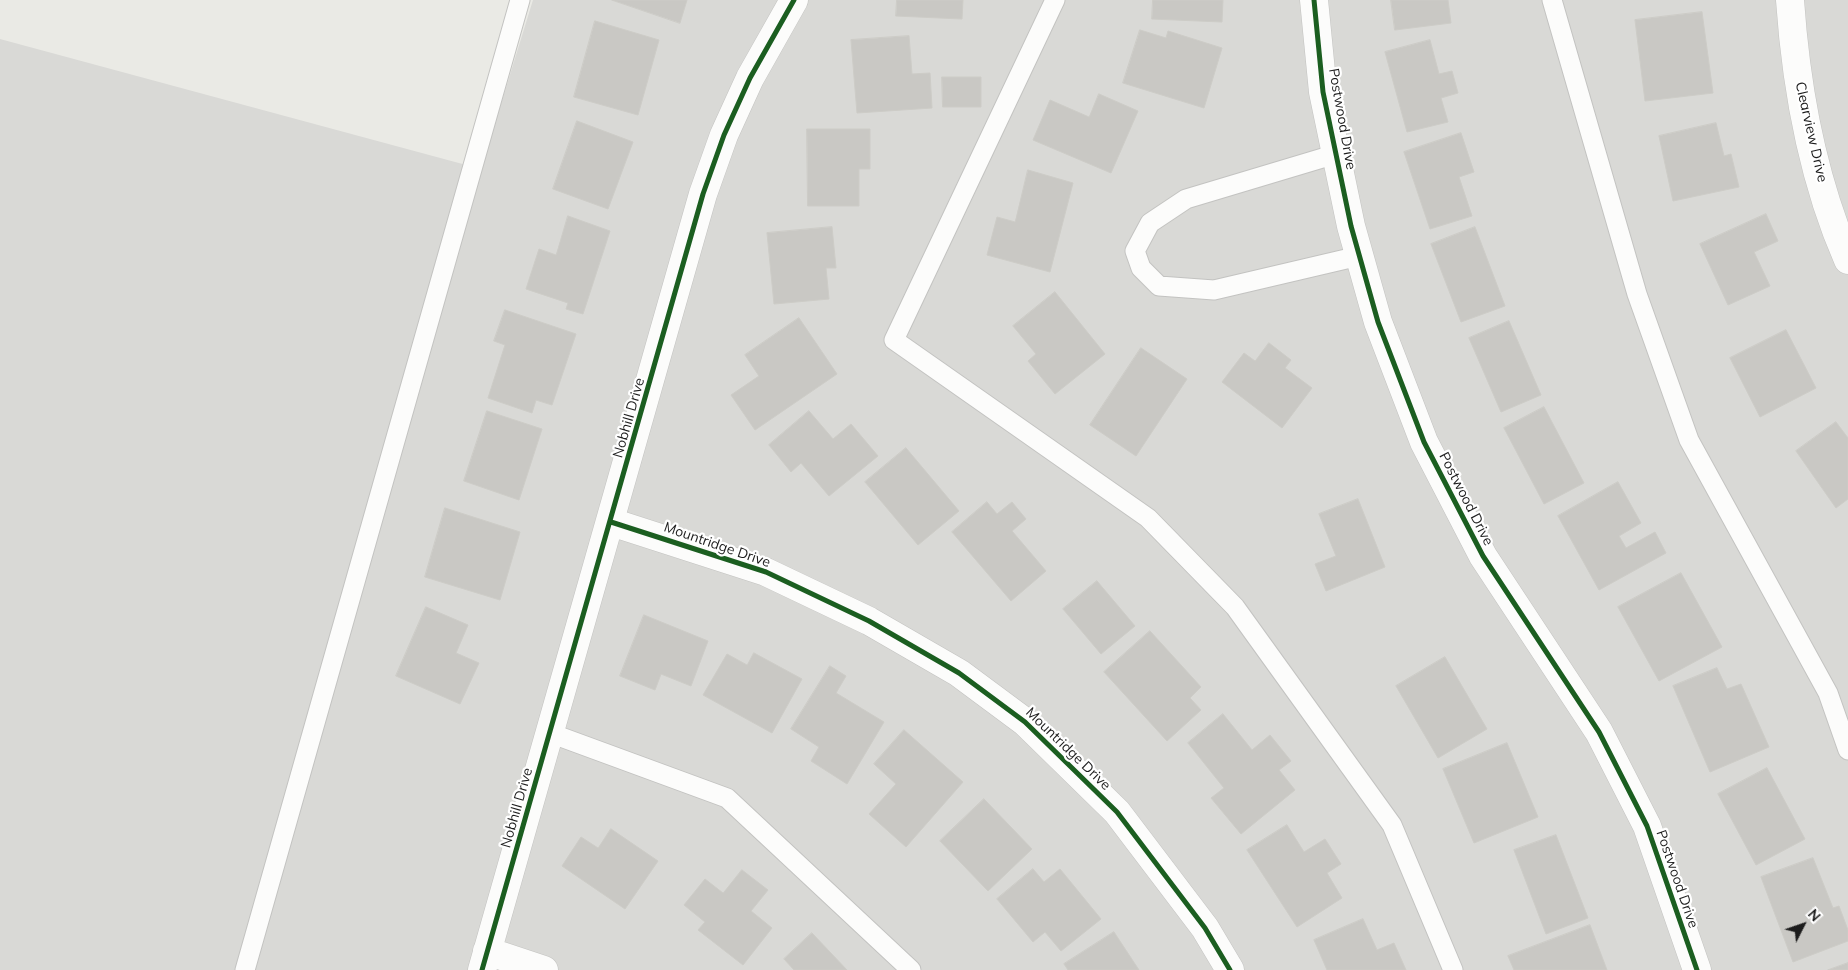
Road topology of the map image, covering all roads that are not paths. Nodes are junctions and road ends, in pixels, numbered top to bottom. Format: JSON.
{"nodes":[{"id":1,"x":520,"y":0,"type":"edge"},
{"id":2,"x":794,"y":0,"type":"edge"},
{"id":3,"x":1055,"y":0,"type":"edge"},
{"id":4,"x":1314,"y":0,"type":"edge"},
{"id":5,"x":1552,"y":0,"type":"edge"},
{"id":6,"x":1790,"y":0,"type":"edge"},
{"id":7,"x":1336,"y":154,"type":"junction"},
{"id":8,"x":1359,"y":256,"type":"junction"},
{"id":9,"x":1848,"y":260,"type":"edge"},
{"id":10,"x":611,"y":522,"type":"junction"},
{"id":11,"x":550,"y":733,"type":"junction"},
{"id":12,"x":1848,"y":750,"type":"edge"},
{"id":13,"x":484,"y":960,"type":"edge"},
{"id":14,"x":245,"y":970,"type":"edge"},
{"id":15,"x":544,"y":970,"type":"edge"},
{"id":16,"x":911,"y":970,"type":"edge"},
{"id":17,"x":1230,"y":970,"type":"edge"},
{"id":18,"x":1453,"y":970,"type":"edge"},
{"id":19,"x":1697,"y":970,"type":"edge"}],
"edges":[{"from":1,"to":14,"type":"lane"},
{"from":2,"to":10,"type":"street","name":"Nobhill Drive"},
{"from":3,"to":18,"type":"lane"},
{"from":4,"to":7,"type":"street","name":"Postwood Drive"},
{"from":5,"to":12,"type":"lane"},
{"from":6,"to":9,"type":"street","name":"Clearview Drive"},
{"from":7,"to":8,"type":"street","name":"Postwood Drive"},
{"from":7,"to":8,"type":"lane"},
{"from":8,"to":19,"type":"street","name":"Postwood Drive"},
{"from":10,"to":11,"type":"street","name":"Nobhill Drive"},
{"from":10,"to":17,"type":"street","name":"Mountridge Drive"},
{"from":11,"to":13,"type":"street","name":"Nobhill Drive"},
{"from":11,"to":16,"type":"lane"},
{"from":13,"to":15,"type":"street"}]}
